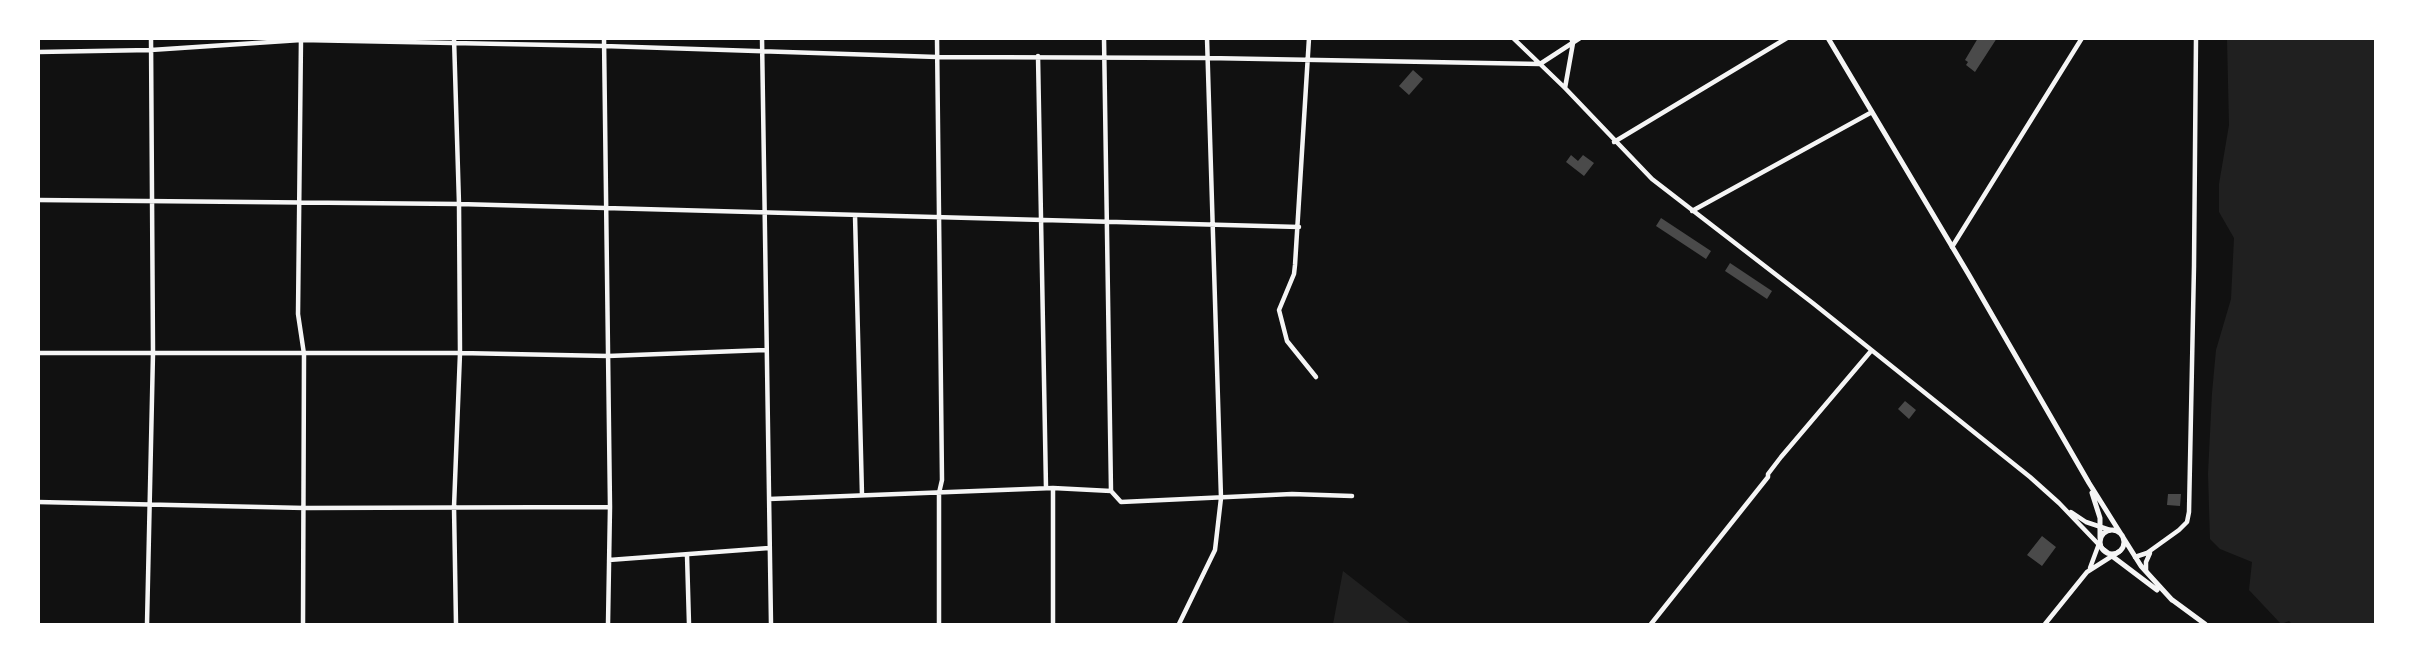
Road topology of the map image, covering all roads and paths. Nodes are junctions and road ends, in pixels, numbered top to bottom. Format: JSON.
{"nodes":[{"id":1,"x":151,"y":38,"type":"edge"},
{"id":2,"x":604,"y":38,"type":"edge"},
{"id":3,"x":762,"y":38,"type":"edge"},
{"id":4,"x":937,"y":38,"type":"edge"},
{"id":5,"x":1104,"y":38,"type":"edge"},
{"id":6,"x":1207,"y":38,"type":"edge"},
{"id":7,"x":1309,"y":38,"type":"edge"},
{"id":8,"x":1513,"y":38,"type":"edge"},
{"id":9,"x":1580,"y":38,"type":"edge"},
{"id":10,"x":1787,"y":38,"type":"edge"},
{"id":11,"x":1828,"y":38,"type":"edge"},
{"id":12,"x":2082,"y":38,"type":"edge"},
{"id":13,"x":2196,"y":38,"type":"edge"},
{"id":14,"x":301,"y":39,"type":"edge"},
{"id":15,"x":454,"y":41,"type":"edge"},
{"id":16,"x":1572,"y":41,"type":"edge"},
{"id":17,"x":604,"y":46,"type":"junction"},
{"id":18,"x":151,"y":50,"type":"junction"},
{"id":19,"x":762,"y":51,"type":"junction"},
{"id":20,"x":38,"y":52,"type":"edge"},
{"id":21,"x":937,"y":57,"type":"junction"},
{"id":22,"x":1038,"y":57,"type":"junction"},
{"id":23,"x":1105,"y":57,"type":"junction"},
{"id":24,"x":1207,"y":58,"type":"junction"},
{"id":25,"x":1308,"y":60,"type":"junction"},
{"id":26,"x":1540,"y":64,"type":"junction"},
{"id":27,"x":1565,"y":89,"type":"junction"},
{"id":28,"x":1872,"y":112,"type":"junction"},
{"id":29,"x":1614,"y":142,"type":"junction"},
{"id":30,"x":38,"y":200,"type":"edge"},
{"id":31,"x":153,"y":200,"type":"junction"},
{"id":32,"x":300,"y":201,"type":"junction"},
{"id":33,"x":459,"y":204,"type":"junction"},
{"id":34,"x":607,"y":209,"type":"junction"},
{"id":35,"x":1692,"y":211,"type":"junction"},
{"id":36,"x":766,"y":212,"type":"junction"},
{"id":37,"x":855,"y":215,"type":"junction"},
{"id":38,"x":939,"y":219,"type":"junction"},
{"id":39,"x":1039,"y":220,"type":"junction"},
{"id":40,"x":1108,"y":222,"type":"junction"},
{"id":41,"x":1213,"y":224,"type":"junction"},
{"id":42,"x":1299,"y":227,"type":"junction"},
{"id":43,"x":1952,"y":247,"type":"junction"},
{"id":44,"x":765,"y":350,"type":"junction"},
{"id":45,"x":1871,"y":351,"type":"junction"},
{"id":46,"x":38,"y":353,"type":"edge"},
{"id":47,"x":153,"y":353,"type":"junction"},
{"id":48,"x":460,"y":353,"type":"junction"},
{"id":49,"x":304,"y":354,"type":"junction"},
{"id":50,"x":608,"y":356,"type":"junction"},
{"id":51,"x":1316,"y":377,"type":"dead end"},
{"id":52,"x":2088,"y":484,"type":"junction"},
{"id":53,"x":1046,"y":488,"type":"junction"},
{"id":54,"x":1053,"y":488,"type":"junction"},
{"id":55,"x":1111,"y":491,"type":"junction"},
{"id":56,"x":939,"y":493,"type":"junction"},
{"id":57,"x":862,"y":495,"type":"junction"},
{"id":58,"x":1352,"y":496,"type":"dead end"},
{"id":59,"x":1221,"y":498,"type":"junction"},
{"id":60,"x":769,"y":499,"type":"junction"},
{"id":61,"x":38,"y":502,"type":"edge"},
{"id":62,"x":2059,"y":503,"type":"junction"},
{"id":63,"x":150,"y":504,"type":"junction"},
{"id":64,"x":610,"y":507,"type":"junction"},
{"id":65,"x":305,"y":508,"type":"junction"},
{"id":66,"x":454,"y":508,"type":"junction"},
{"id":67,"x":2101,"y":528,"type":"junction"},
{"id":68,"x":2110,"y":530,"type":"junction"},
{"id":69,"x":2123,"y":536,"type":"junction"},
{"id":70,"x":2100,"y":543,"type":"junction"},
{"id":71,"x":769,"y":548,"type":"junction"},
{"id":72,"x":2154,"y":549,"type":"junction"},
{"id":73,"x":2104,"y":551,"type":"junction"},
{"id":74,"x":2120,"y":551,"type":"junction"},
{"id":75,"x":687,"y":555,"type":"junction"},
{"id":76,"x":2111,"y":556,"type":"junction"},
{"id":77,"x":2135,"y":556,"type":"junction"},
{"id":78,"x":609,"y":560,"type":"junction"},
{"id":79,"x":2087,"y":572,"type":"junction"},
{"id":80,"x":2150,"y":578,"type":"junction"},
{"id":81,"x":2172,"y":600,"type":"junction"},
{"id":82,"x":147,"y":625,"type":"edge"},
{"id":83,"x":303,"y":625,"type":"edge"},
{"id":84,"x":456,"y":625,"type":"edge"},
{"id":85,"x":608,"y":625,"type":"edge"},
{"id":86,"x":690,"y":625,"type":"edge"},
{"id":87,"x":771,"y":625,"type":"edge"},
{"id":88,"x":939,"y":625,"type":"edge"},
{"id":89,"x":1053,"y":625,"type":"edge"},
{"id":90,"x":1179,"y":625,"type":"edge"},
{"id":91,"x":1651,"y":625,"type":"edge"},
{"id":92,"x":2045,"y":625,"type":"edge"},
{"id":93,"x":2205,"y":625,"type":"edge"}],
"edges":[{"from":1,"to":18,"type":"street"},
{"from":2,"to":17,"type":"street"},
{"from":3,"to":19,"type":"street"},
{"from":4,"to":21,"type":"street"},
{"from":5,"to":23,"type":"street"},
{"from":6,"to":24,"type":"street"},
{"from":7,"to":25,"type":"street"},
{"from":8,"to":26,"type":"street"},
{"from":9,"to":16,"type":"street"},
{"from":10,"to":29,"type":"street"},
{"from":11,"to":28,"type":"street"},
{"from":12,"to":43,"type":"street"},
{"from":13,"to":72,"type":"street"},
{"from":14,"to":15,"type":"street"},
{"from":14,"to":18,"type":"street"},
{"from":14,"to":32,"type":"street"},
{"from":15,"to":17,"type":"street"},
{"from":15,"to":33,"type":"street"},
{"from":16,"to":26,"type":"street"},
{"from":16,"to":27,"type":"street"},
{"from":17,"to":19,"type":"street"},
{"from":17,"to":34,"type":"street"},
{"from":18,"to":20,"type":"street"},
{"from":18,"to":31,"type":"street"},
{"from":19,"to":21,"type":"street"},
{"from":19,"to":36,"type":"street"},
{"from":21,"to":22,"type":"street"},
{"from":21,"to":38,"type":"street"},
{"from":22,"to":23,"type":"street"},
{"from":22,"to":39,"type":"street"},
{"from":23,"to":24,"type":"street"},
{"from":23,"to":40,"type":"street"},
{"from":24,"to":25,"type":"street"},
{"from":24,"to":41,"type":"street"},
{"from":25,"to":26,"type":"street"},
{"from":25,"to":42,"type":"street"},
{"from":26,"to":27,"type":"street"},
{"from":27,"to":29,"type":"street"},
{"from":28,"to":35,"type":"street"},
{"from":28,"to":43,"type":"street"},
{"from":29,"to":35,"type":"street"},
{"from":30,"to":31,"type":"street"},
{"from":31,"to":32,"type":"street"},
{"from":31,"to":47,"type":"street"},
{"from":32,"to":33,"type":"street"},
{"from":32,"to":49,"type":"street"},
{"from":33,"to":34,"type":"street"},
{"from":33,"to":48,"type":"street"},
{"from":34,"to":36,"type":"street"},
{"from":34,"to":50,"type":"street"},
{"from":35,"to":45,"type":"street"},
{"from":36,"to":37,"type":"street"},
{"from":36,"to":44,"type":"street"},
{"from":37,"to":38,"type":"street"},
{"from":37,"to":57,"type":"street"},
{"from":38,"to":39,"type":"street"},
{"from":38,"to":56,"type":"street"},
{"from":39,"to":40,"type":"street"},
{"from":39,"to":53,"type":"street"},
{"from":40,"to":41,"type":"street"},
{"from":40,"to":55,"type":"street"},
{"from":41,"to":42,"type":"street"},
{"from":41,"to":59,"type":"street"},
{"from":42,"to":51,"type":"street"},
{"from":43,"to":52,"type":"street"},
{"from":44,"to":50,"type":"street"},
{"from":44,"to":60,"type":"street"},
{"from":45,"to":62,"type":"street"},
{"from":45,"to":91,"type":"street"},
{"from":46,"to":47,"type":"street"},
{"from":47,"to":49,"type":"street"},
{"from":47,"to":63,"type":"street"},
{"from":48,"to":49,"type":"street"},
{"from":48,"to":50,"type":"street"},
{"from":48,"to":66,"type":"street"},
{"from":49,"to":65,"type":"street"},
{"from":50,"to":64,"type":"street"},
{"from":52,"to":67,"type":"street"},
{"from":52,"to":69,"type":"street"},
{"from":53,"to":54,"type":"street"},
{"from":53,"to":56,"type":"street"},
{"from":54,"to":55,"type":"street"},
{"from":54,"to":89,"type":"street"},
{"from":55,"to":59,"type":"street"},
{"from":56,"to":57,"type":"street"},
{"from":56,"to":88,"type":"street"},
{"from":57,"to":60,"type":"street"},
{"from":58,"to":59,"type":"street"},
{"from":59,"to":90,"type":"street"},
{"from":60,"to":71,"type":"street"},
{"from":61,"to":63,"type":"street"},
{"from":62,"to":67,"type":"street"},
{"from":62,"to":70,"type":"street"},
{"from":63,"to":65,"type":"street"},
{"from":63,"to":82,"type":"street"},
{"from":64,"to":66,"type":"street"},
{"from":64,"to":78,"type":"street"},
{"from":65,"to":66,"type":"street"},
{"from":65,"to":83,"type":"street"},
{"from":66,"to":84,"type":"street"},
{"from":67,"to":68,"type":"street"},
{"from":67,"to":70,"type":"street"},
{"from":68,"to":69,"type":"street"},
{"from":68,"to":70,"type":"street"},
{"from":69,"to":74,"type":"street"},
{"from":69,"to":77,"type":"street"},
{"from":70,"to":73,"type":"street"},
{"from":70,"to":79,"type":"street"},
{"from":71,"to":75,"type":"street"},
{"from":71,"to":87,"type":"street"},
{"from":72,"to":77,"type":"street"},
{"from":72,"to":80,"type":"street"},
{"from":73,"to":74,"type":"street"},
{"from":73,"to":76,"type":"street"},
{"from":74,"to":76,"type":"street"},
{"from":75,"to":78,"type":"street"},
{"from":75,"to":86,"type":"street"},
{"from":76,"to":79,"type":"street"},
{"from":76,"to":81,"type":"street"},
{"from":77,"to":80,"type":"street"},
{"from":78,"to":85,"type":"street"},
{"from":79,"to":92,"type":"street"},
{"from":80,"to":81,"type":"street"},
{"from":81,"to":93,"type":"street"}]}
